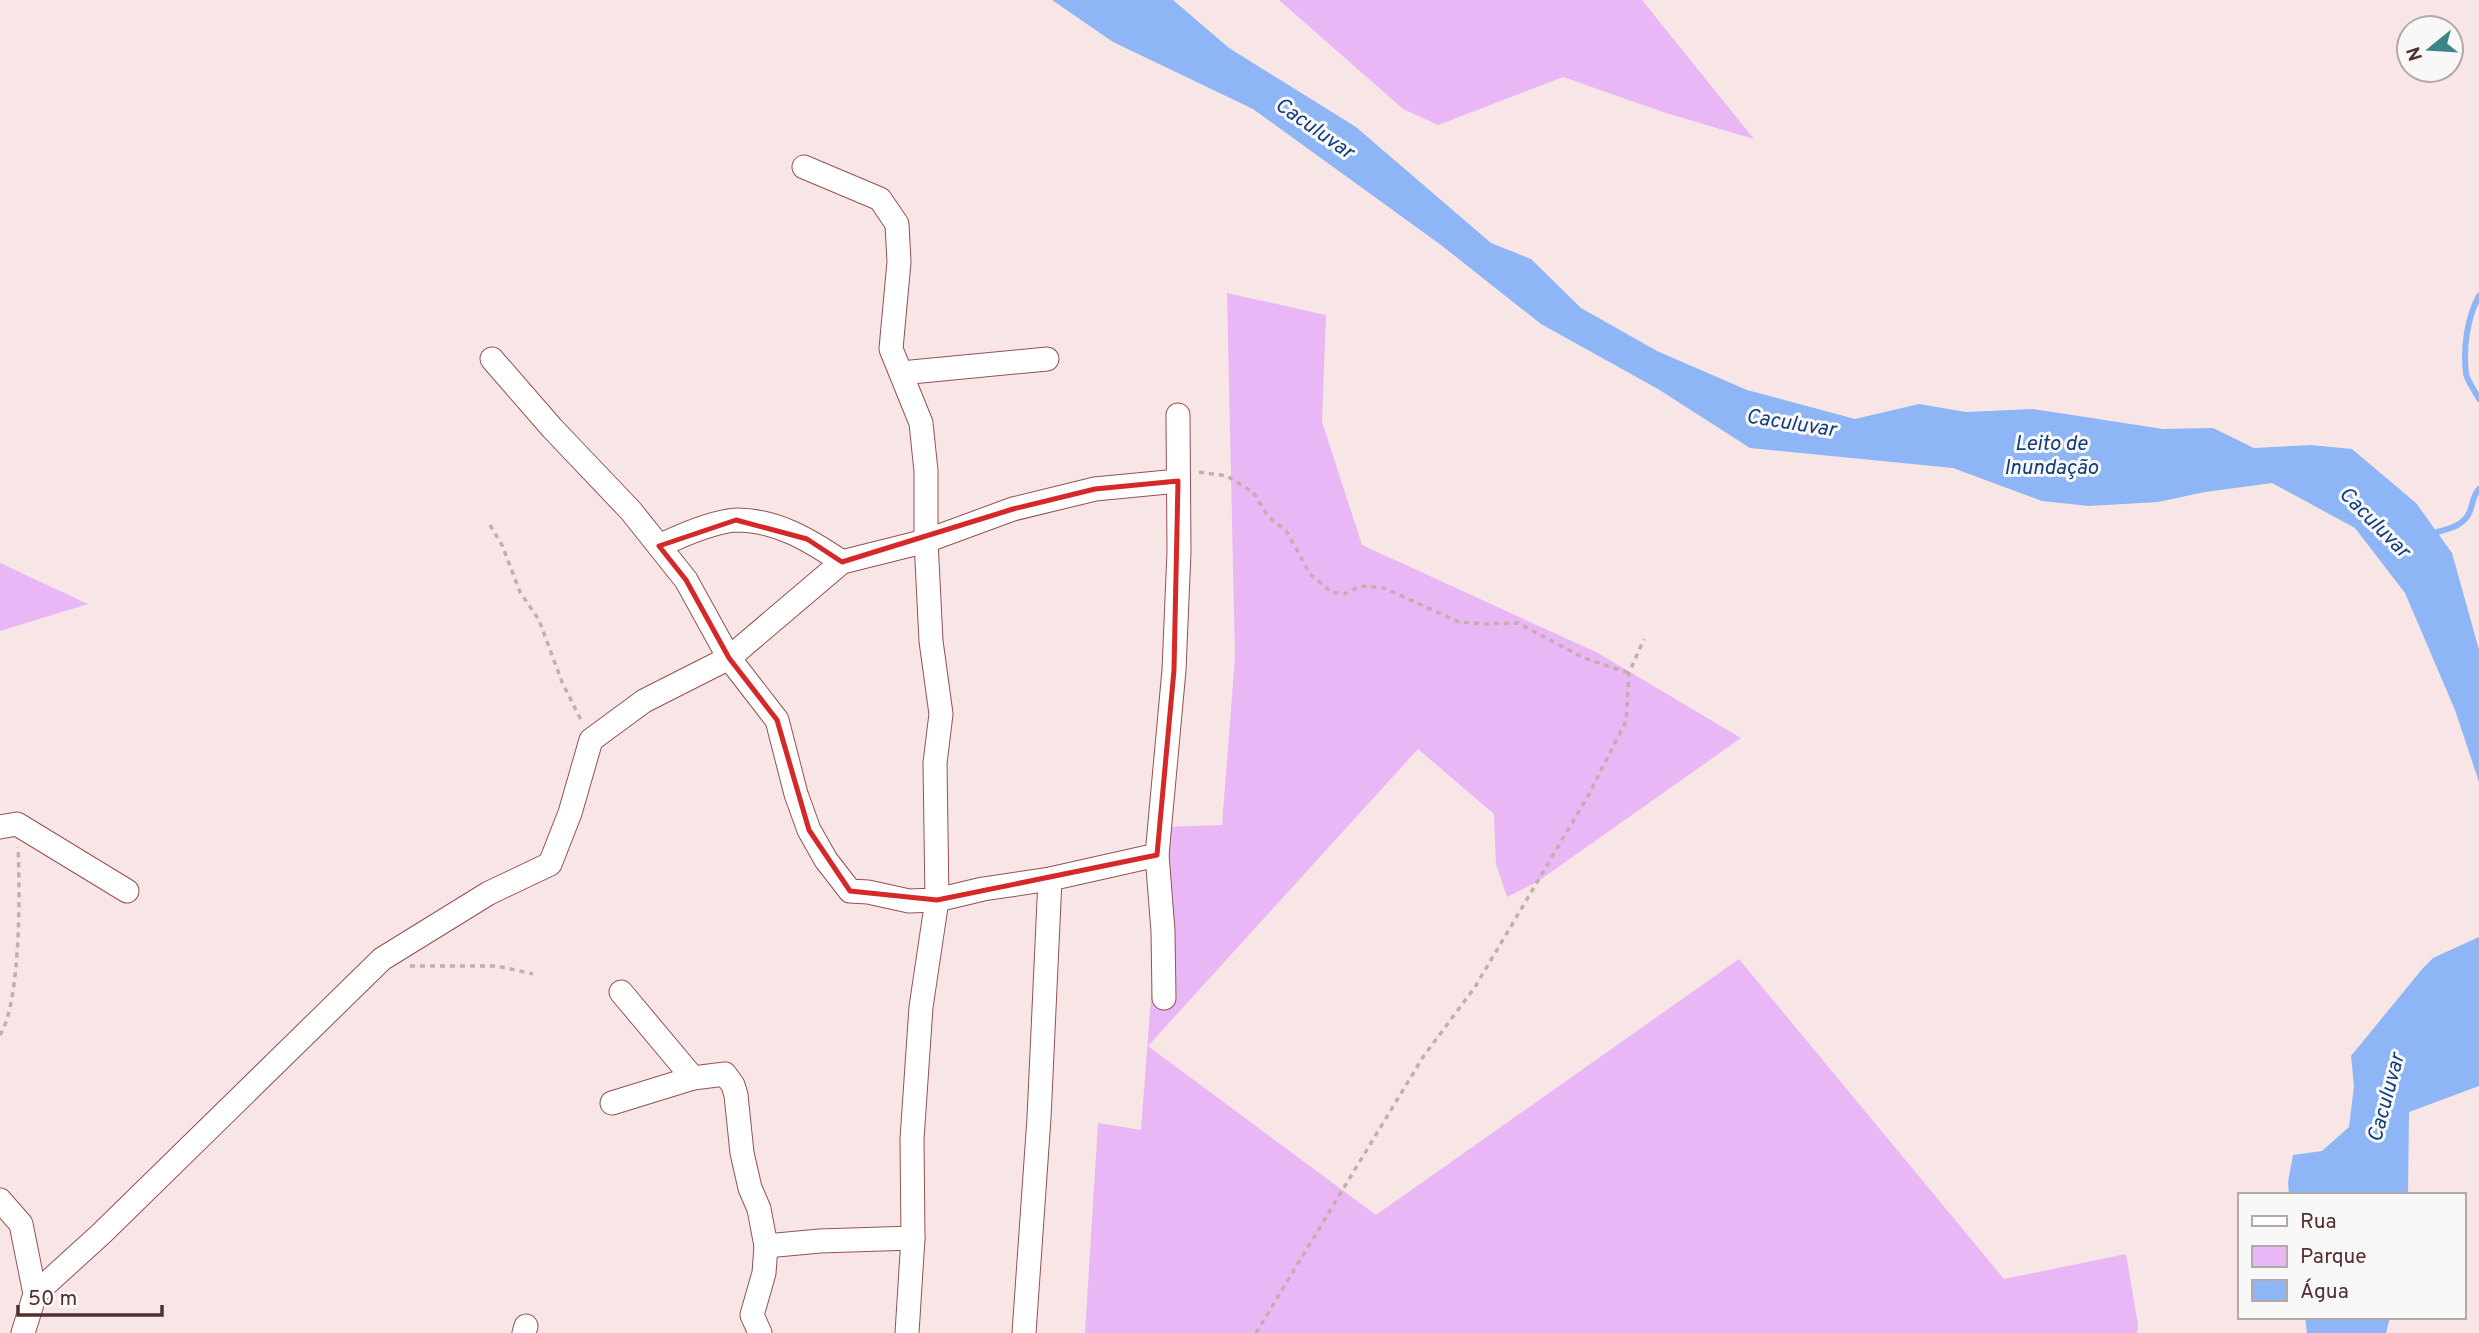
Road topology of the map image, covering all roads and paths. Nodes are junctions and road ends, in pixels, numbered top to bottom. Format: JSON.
{"nodes":[{"id":1,"x":804,"y":167,"type":"dead end"},
{"id":2,"x":492,"y":359,"type":"dead end"},
{"id":3,"x":1047,"y":359,"type":"dead end"},
{"id":4,"x":901,"y":373,"type":"junction"},
{"id":5,"x":1178,"y":415,"type":"dead end"},
{"id":6,"x":1178,"y":477,"type":"junction"},
{"id":7,"x":490,"y":525,"type":"dead end"},
{"id":8,"x":926,"y":541,"type":"junction"},
{"id":9,"x":659,"y":545,"type":"junction"},
{"id":10,"x":842,"y":562,"type":"junction"},
{"id":11,"x":1644,"y":639,"type":"dead end"},
{"id":12,"x":729,"y":658,"type":"junction"},
{"id":13,"x":1629,"y":673,"type":"junction"},
{"id":14,"x":591,"y":740,"type":"junction"},
{"id":15,"x":8,"y":825,"type":"edge"},
{"id":16,"x":1157,"y":855,"type":"junction"},
{"id":17,"x":1050,"y":879,"type":"junction"},
{"id":18,"x":127,"y":891,"type":"dead end"},
{"id":19,"x":937,"y":900,"type":"junction"},
{"id":20,"x":382,"y":959,"type":"junction"},
{"id":21,"x":533,"y":974,"type":"dead end"},
{"id":22,"x":621,"y":992,"type":"dead end"},
{"id":23,"x":1164,"y":998,"type":"dead end"},
{"id":24,"x":0,"y":1035,"type":"edge"},
{"id":25,"x":693,"y":1078,"type":"junction"},
{"id":26,"x":612,"y":1103,"type":"dead end"},
{"id":27,"x":0,"y":1200,"type":"edge"},
{"id":28,"x":913,"y":1238,"type":"junction"},
{"id":29,"x":766,"y":1246,"type":"junction"},
{"id":30,"x":35,"y":1294,"type":"junction"},
{"id":31,"x":23,"y":1333,"type":"edge"},
{"id":32,"x":760,"y":1333,"type":"edge"},
{"id":33,"x":906,"y":1333,"type":"edge"},
{"id":34,"x":1024,"y":1333,"type":"edge"},
{"id":35,"x":1256,"y":1333,"type":"edge"}],
"edges":[{"from":1,"to":4,"type":"street"},
{"from":2,"to":9,"type":"street"},
{"from":3,"to":4,"type":"street"},
{"from":4,"to":8,"type":"street"},
{"from":5,"to":6,"type":"street"},
{"from":6,"to":8,"type":"street"},
{"from":6,"to":13,"type":"path"},
{"from":6,"to":16,"type":"street"},
{"from":7,"to":14,"type":"path"},
{"from":8,"to":10,"type":"street"},
{"from":8,"to":19,"type":"street"},
{"from":9,"to":10,"type":"street"},
{"from":9,"to":12,"type":"street"},
{"from":10,"to":12,"type":"street"},
{"from":11,"to":13,"type":"path"},
{"from":12,"to":14,"type":"street"},
{"from":12,"to":19,"type":"street"},
{"from":13,"to":35,"type":"path"},
{"from":14,"to":20,"type":"street"},
{"from":15,"to":18,"type":"street"},
{"from":15,"to":24,"type":"path"},
{"from":16,"to":17,"type":"street"},
{"from":16,"to":23,"type":"street"},
{"from":17,"to":19,"type":"street"},
{"from":17,"to":34,"type":"street"},
{"from":19,"to":28,"type":"street"},
{"from":20,"to":21,"type":"path"},
{"from":20,"to":30,"type":"street"},
{"from":22,"to":25,"type":"street"},
{"from":25,"to":26,"type":"street"},
{"from":25,"to":29,"type":"street"},
{"from":27,"to":30,"type":"street"},
{"from":28,"to":29,"type":"street"},
{"from":28,"to":33,"type":"street"},
{"from":29,"to":32,"type":"street"},
{"from":30,"to":31,"type":"street"}]}
